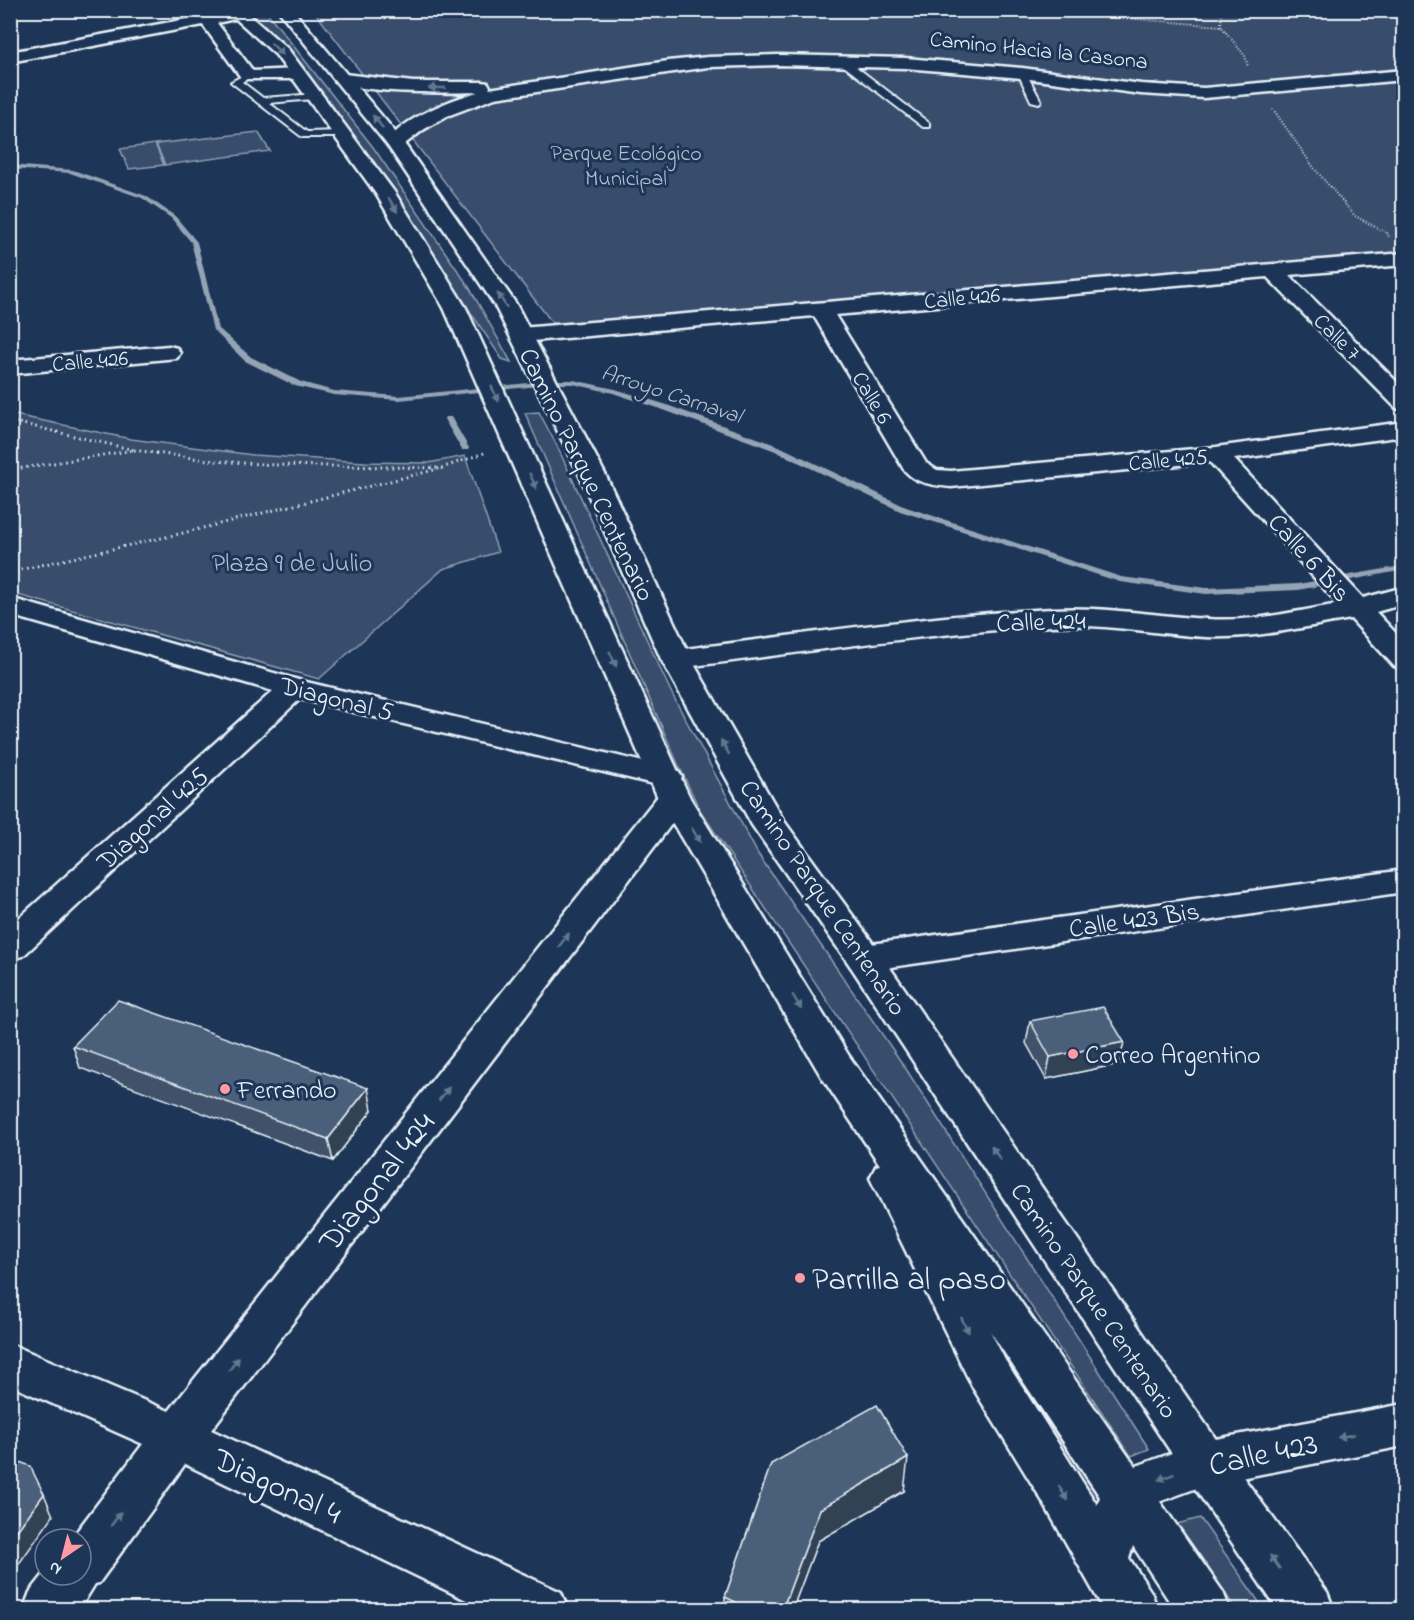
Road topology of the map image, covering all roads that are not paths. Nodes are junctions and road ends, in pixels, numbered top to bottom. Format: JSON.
{"nodes":[{"id":1,"x":189,"y":10,"type":"edge"},
{"id":2,"x":285,"y":10,"type":"edge"},
{"id":3,"x":235,"y":12,"type":"edge"},
{"id":4,"x":207,"y":20,"type":"junction"},
{"id":5,"x":10,"y":57,"type":"edge"},
{"id":6,"x":849,"y":59,"type":"junction"},
{"id":7,"x":674,"y":64,"type":"junction"},
{"id":8,"x":1014,"y":71,"type":"junction"},
{"id":9,"x":297,"y":74,"type":"junction"},
{"id":10,"x":1404,"y":75,"type":"edge"},
{"id":11,"x":248,"y":76,"type":"junction"},
{"id":12,"x":344,"y":80,"type":"junction"},
{"id":13,"x":313,"y":96,"type":"junction"},
{"id":14,"x":261,"y":101,"type":"junction"},
{"id":15,"x":1036,"y":101,"type":"dead end"},
{"id":16,"x":926,"y":125,"type":"dead end"},
{"id":17,"x":341,"y":134,"type":"junction"},
{"id":18,"x":395,"y":143,"type":"junction"},
{"id":19,"x":1404,"y":259,"type":"edge"},
{"id":20,"x":1272,"y":270,"type":"junction"},
{"id":21,"x":821,"y":310,"type":"junction"},
{"id":22,"x":525,"y":343,"type":"junction"},
{"id":23,"x":169,"y":353,"type":"dead end"},
{"id":24,"x":10,"y":367,"type":"edge"},
{"id":25,"x":1404,"y":403,"type":"edge"},
{"id":26,"x":1404,"y":429,"type":"edge"},
{"id":27,"x":1216,"y":454,"type":"junction"},
{"id":28,"x":931,"y":477,"type":"joint"},
{"id":29,"x":1404,"y":595,"type":"edge"},
{"id":30,"x":1354,"y":605,"type":"junction"},
{"id":31,"x":10,"y":606,"type":"edge"},
{"id":32,"x":676,"y":659,"type":"junction"},
{"id":33,"x":1404,"y":660,"type":"edge"},
{"id":34,"x":294,"y":688,"type":"junction"},
{"id":35,"x":670,"y":788,"type":"junction"},
{"id":36,"x":1404,"y":881,"type":"edge"},
{"id":37,"x":10,"y":947,"type":"edge"},
{"id":38,"x":864,"y":958,"type":"junction"},
{"id":39,"x":835,"y":1066,"type":"junction"},
{"id":40,"x":10,"y":1364,"type":"edge"},
{"id":41,"x":1404,"y":1425,"type":"edge"},
{"id":42,"x":177,"y":1437,"type":"junction"},
{"id":43,"x":1205,"y":1463,"type":"junction"},
{"id":44,"x":1126,"y":1492,"type":"junction"},
{"id":45,"x":93,"y":1550,"type":"edge"},
{"id":46,"x":1103,"y":1562,"type":"junction"},
{"id":47,"x":65,"y":1587,"type":"edge"},
{"id":48,"x":48,"y":1610,"type":"edge"},
{"id":49,"x":543,"y":1610,"type":"edge"},
{"id":50,"x":1133,"y":1610,"type":"edge"},
{"id":51,"x":1205,"y":1610,"type":"edge"},
{"id":52,"x":1309,"y":1610,"type":"edge"}],
"edges":[{"from":1,"to":4,"type":"street"},
{"from":2,"to":12,"type":"street","name":"Camino Parque Centenario"},
{"from":3,"to":4,"type":"street"},
{"from":3,"to":9,"type":"street","name":"Camino Parque Centenario","one_way":true},
{"from":4,"to":5,"type":"street"},
{"from":4,"to":11,"type":"street"},
{"from":6,"to":7,"type":"street","name":"Camino Hacia la Casona"},
{"from":6,"to":8,"type":"street","name":"Camino Hacia la Casona"},
{"from":6,"to":16,"type":"lane"},
{"from":7,"to":12,"type":"street","name":"Camino Hacia la Casona","one_way":true},
{"from":7,"to":18,"type":"street","name":"Camino Hacia la Casona"},
{"from":8,"to":10,"type":"street","name":"Camino Hacia la Casona"},
{"from":8,"to":15,"type":"lane"},
{"from":9,"to":11,"type":"street"},
{"from":9,"to":13,"type":"street","name":"Camino Parque Centenario"},
{"from":11,"to":14,"type":"lane"},
{"from":18,"to":12,"type":"street","name":"Camino Parque Centenario","one_way":true},
{"from":13,"to":14,"type":"lane"},
{"from":13,"to":17,"type":"street","name":"Camino Parque Centenario"},
{"from":14,"to":17,"type":"lane"},
{"from":17,"to":35,"type":"street","name":"Camino Parque Centenario","one_way":true},
{"from":22,"to":18,"type":"street","name":"Camino Parque Centenario","one_way":true},
{"from":19,"to":20,"type":"street","name":"Calle 426"},
{"from":20,"to":21,"type":"street","name":"Calle 426"},
{"from":20,"to":25,"type":"street","name":"Calle 7"},
{"from":21,"to":22,"type":"street","name":"Calle 426"},
{"from":21,"to":28,"type":"street","name":"Calle 6"},
{"from":22,"to":32,"type":"street","name":"Camino Parque Centenario"},
{"from":23,"to":24,"type":"street","name":"Calle 426"},
{"from":26,"to":27,"type":"street","name":"Calle 425"},
{"from":27,"to":28,"type":"street","name":"Calle 425"},
{"from":27,"to":30,"type":"street","name":"Calle 6 Bis"},
{"from":29,"to":30,"type":"street","name":"Calle 424"},
{"from":30,"to":32,"type":"street","name":"Calle 424"},
{"from":30,"to":33,"type":"street","name":"Calle 6 Bis"},
{"from":31,"to":34,"type":"street","name":"Diagonal 5"},
{"from":38,"to":32,"type":"street","name":"Camino Parque Centenario","one_way":true},
{"from":34,"to":35,"type":"street","name":"Diagonal 5"},
{"from":34,"to":37,"type":"street","name":"Diagonal 425"},
{"from":35,"to":39,"type":"street","name":"Camino Parque Centenario","one_way":true},
{"from":42,"to":35,"type":"street","name":"Diagonal 424","one_way":true},
{"from":36,"to":38,"type":"street","name":"Calle 423 Bis"},
{"from":43,"to":38,"type":"street","name":"Camino Parque Centenario","one_way":true},
{"from":39,"to":44,"type":"street","name":"Camino Parque Centenario"},
{"from":39,"to":46,"type":"street","one_way":true},
{"from":40,"to":42,"type":"street","name":"Diagonal 4"},
{"from":41,"to":43,"type":"street","name":"Calle 423","one_way":true},
{"from":45,"to":42,"type":"street","name":"Diagonal 424","one_way":true},
{"from":42,"to":49,"type":"street","name":"Diagonal 4"},
{"from":43,"to":44,"type":"street","name":"Calle 423","one_way":true},
{"from":52,"to":43,"type":"street","name":"Camino Parque Centenario","one_way":true},
{"from":44,"to":46,"type":"street"},
{"from":44,"to":51,"type":"street","name":"Camino Parque Centenario"},
{"from":46,"to":50,"type":"street"},
{"from":47,"to":48,"type":"street"}]}
